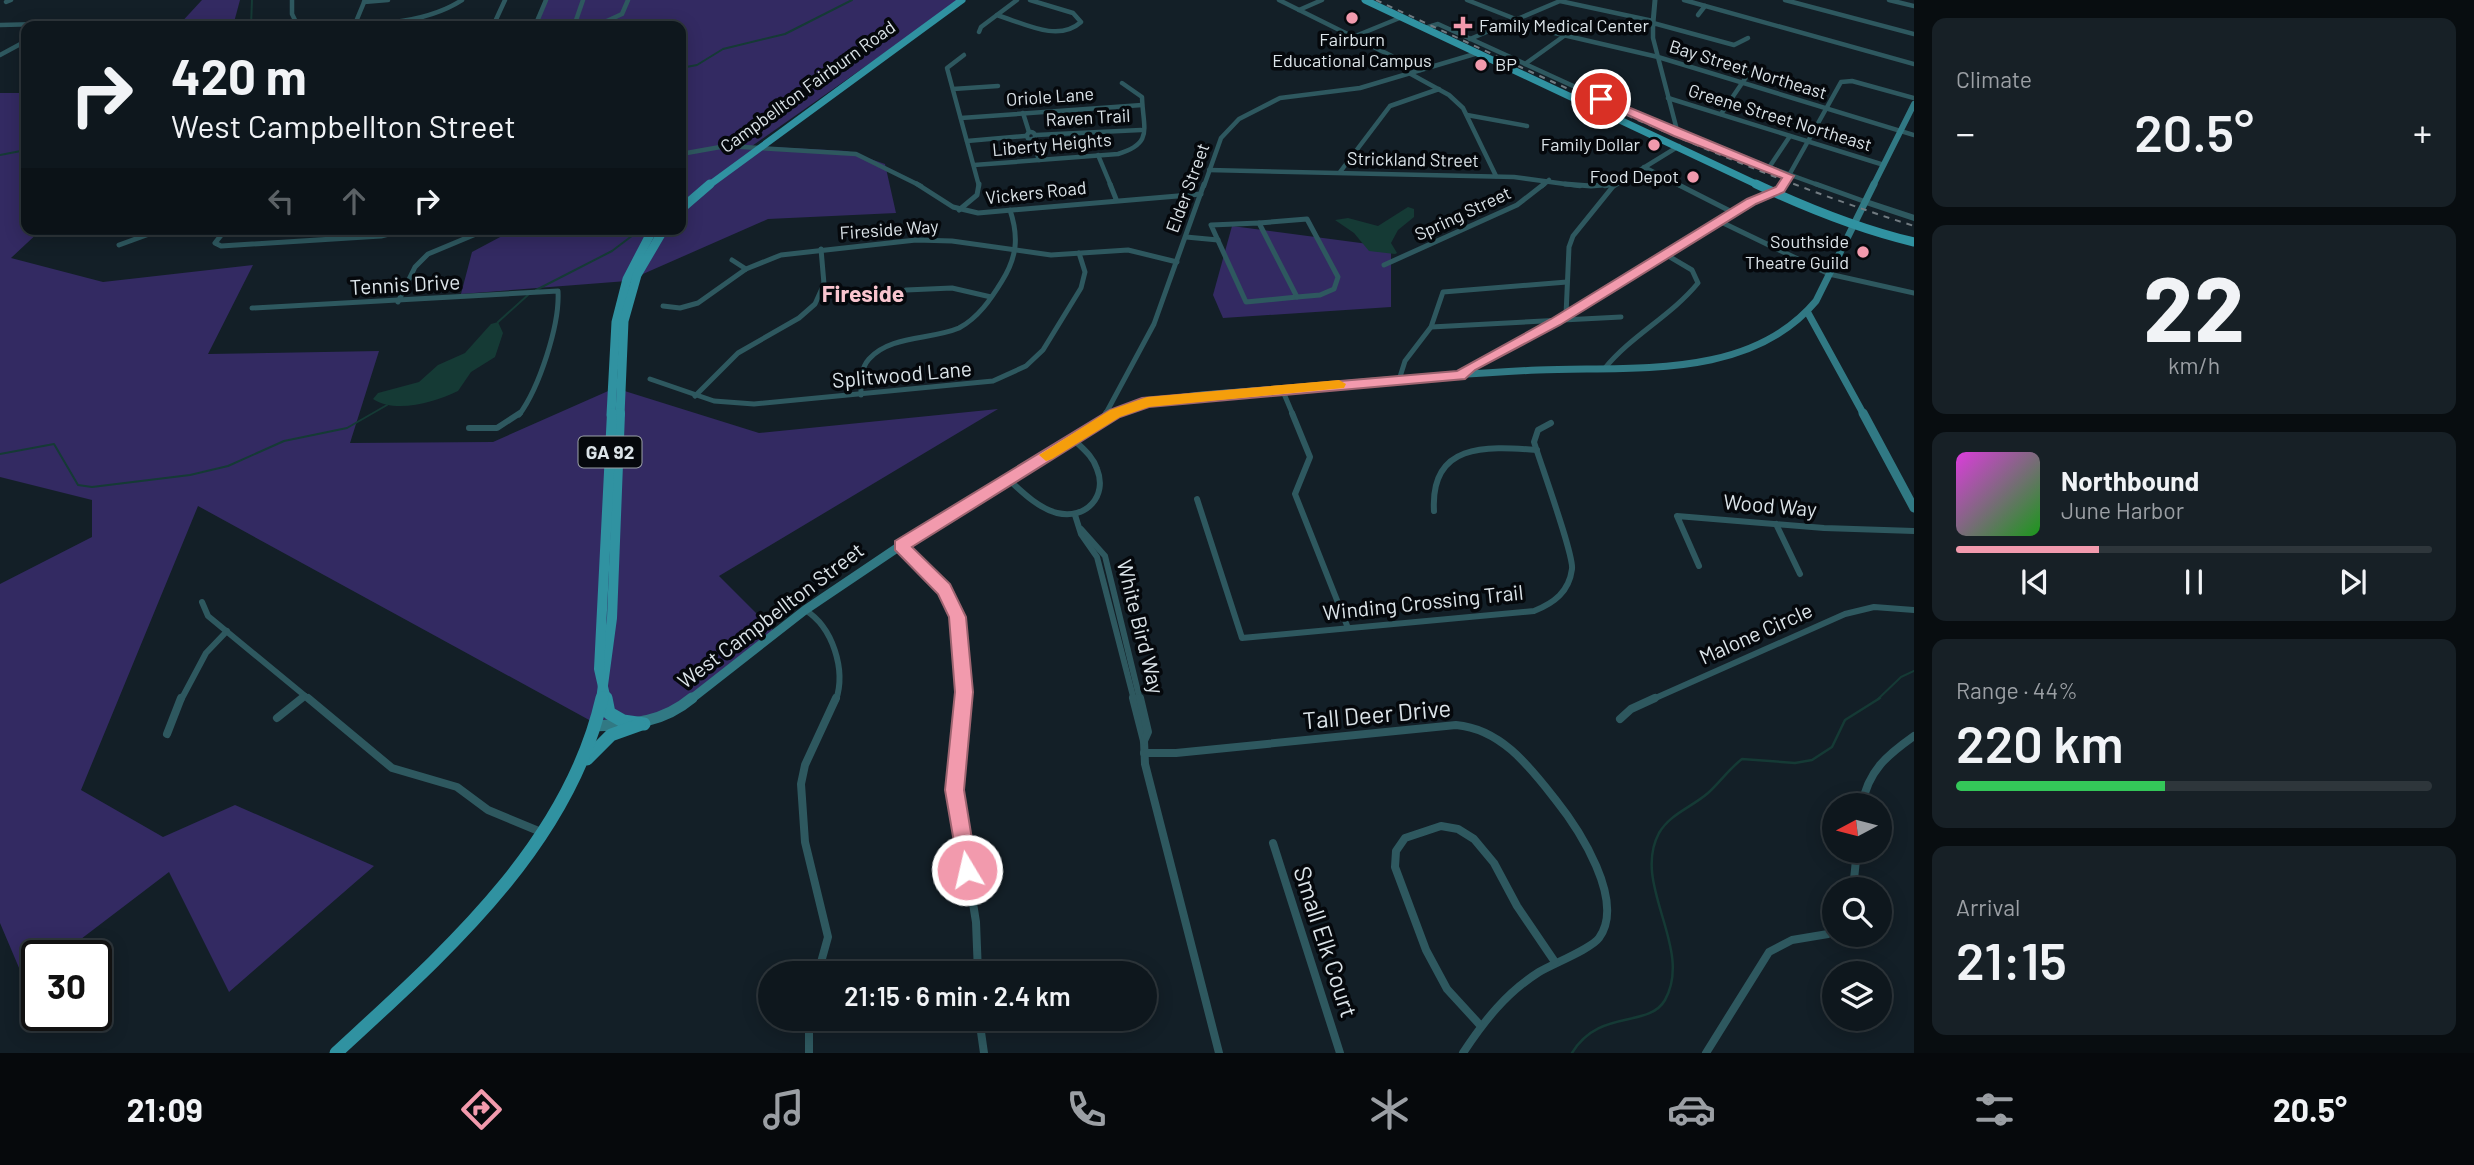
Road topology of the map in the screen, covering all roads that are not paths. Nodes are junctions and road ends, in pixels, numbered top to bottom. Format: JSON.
{"nodes":[{"id":1,"x":11,"y":0,"type":"edge"},
{"id":2,"x":292,"y":0,"type":"edge"},
{"id":3,"x":388,"y":0,"type":"edge"},
{"id":4,"x":462,"y":0,"type":"edge"},
{"id":5,"x":505,"y":0,"type":"edge"},
{"id":6,"x":546,"y":0,"type":"edge"},
{"id":7,"x":583,"y":0,"type":"edge"},
{"id":8,"x":628,"y":0,"type":"edge"},
{"id":9,"x":954,"y":0,"type":"edge"},
{"id":10,"x":962,"y":0,"type":"edge"},
{"id":11,"x":1017,"y":0,"type":"edge"},
{"id":12,"x":1030,"y":0,"type":"edge"},
{"id":13,"x":1279,"y":0,"type":"edge"},
{"id":14,"x":1322,"y":0,"type":"edge"},
{"id":15,"x":1365,"y":0,"type":"edge"},
{"id":16,"x":1467,"y":0,"type":"edge"},
{"id":17,"x":1559,"y":0,"type":"edge"},
{"id":18,"x":1655,"y":0,"type":"edge"},
{"id":19,"x":1684,"y":0,"type":"edge"},
{"id":20,"x":1785,"y":0,"type":"edge"},
{"id":21,"x":1889,"y":0,"type":"edge"},
{"id":22,"x":365,"y":1,"type":"edge"},
{"id":23,"x":6,"y":2,"type":"dead end"},
{"id":24,"x":1704,"y":6,"type":"junction"},
{"id":25,"x":1914,"y":6,"type":"edge"},
{"id":26,"x":1299,"y":10,"type":"junction"},
{"id":27,"x":997,"y":15,"type":"junction"},
{"id":28,"x":1698,"y":15,"type":"dead end"},
{"id":29,"x":1402,"y":17,"type":"junction"},
{"id":30,"x":1514,"y":20,"type":"junction"},
{"id":31,"x":296,"y":21,"type":"edge"},
{"id":32,"x":356,"y":21,"type":"edge"},
{"id":33,"x":380,"y":21,"type":"edge"},
{"id":34,"x":495,"y":21,"type":"edge"},
{"id":35,"x":537,"y":21,"type":"edge"},
{"id":36,"x":576,"y":21,"type":"edge"},
{"id":37,"x":607,"y":21,"type":"edge"},
{"id":38,"x":1653,"y":22,"type":"junction"},
{"id":39,"x":0,"y":25,"type":"edge"},
{"id":40,"x":21,"y":25,"type":"edge"},
{"id":41,"x":1425,"y":28,"type":"junction"},
{"id":42,"x":1914,"y":28,"type":"edge"},
{"id":43,"x":979,"y":32,"type":"dead end"},
{"id":44,"x":1912,"y":34,"type":"edge"},
{"id":45,"x":1564,"y":36,"type":"junction"},
{"id":46,"x":1353,"y":37,"type":"junction"},
{"id":47,"x":1748,"y":38,"type":"dead end"},
{"id":48,"x":1471,"y":39,"type":"junction"},
{"id":49,"x":21,"y":44,"type":"edge"},
{"id":50,"x":1478,"y":52,"type":"junction"},
{"id":51,"x":0,"y":55,"type":"edge"},
{"id":52,"x":964,"y":55,"type":"dead end"},
{"id":53,"x":1658,"y":57,"type":"junction"},
{"id":54,"x":1525,"y":64,"type":"junction"},
{"id":55,"x":1914,"y":64,"type":"edge"},
{"id":56,"x":1753,"y":67,"type":"dead end"},
{"id":57,"x":1420,"y":70,"type":"junction"},
{"id":58,"x":1409,"y":74,"type":"junction"},
{"id":59,"x":1122,"y":83,"type":"dead end"},
{"id":60,"x":1743,"y":83,"type":"junction"},
{"id":61,"x":998,"y":86,"type":"dead end"},
{"id":62,"x":953,"y":89,"type":"junction"},
{"id":63,"x":1439,"y":89,"type":"junction"},
{"id":64,"x":1914,"y":97,"type":"edge"},
{"id":65,"x":1668,"y":98,"type":"junction"},
{"id":66,"x":1914,"y":104,"type":"edge"},
{"id":67,"x":1142,"y":105,"type":"junction"},
{"id":68,"x":1826,"y":108,"type":"junction"},
{"id":69,"x":1023,"y":113,"type":"junction"},
{"id":70,"x":1721,"y":114,"type":"junction"},
{"id":71,"x":1467,"y":115,"type":"junction"},
{"id":72,"x":961,"y":118,"type":"junction"},
{"id":73,"x":1527,"y":126,"type":"dead end"},
{"id":74,"x":1142,"y":130,"type":"junction"},
{"id":75,"x":1901,"y":131,"type":"junction"},
{"id":76,"x":1027,"y":134,"type":"junction"},
{"id":77,"x":1678,"y":134,"type":"junction"},
{"id":78,"x":1914,"y":135,"type":"edge"},
{"id":79,"x":1790,"y":136,"type":"junction"},
{"id":80,"x":1034,"y":137,"type":"junction"},
{"id":81,"x":967,"y":141,"type":"junction"},
{"id":82,"x":1808,"y":141,"type":"junction"},
{"id":83,"x":1679,"y":146,"type":"junction"},
{"id":84,"x":754,"y":147,"type":"junction"},
{"id":85,"x":686,"y":153,"type":"edge"},
{"id":86,"x":1098,"y":155,"type":"junction"},
{"id":87,"x":1039,"y":160,"type":"junction"},
{"id":88,"x":974,"y":165,"type":"junction"},
{"id":89,"x":1884,"y":165,"type":"junction"},
{"id":90,"x":1644,"y":167,"type":"junction"},
{"id":91,"x":1768,"y":169,"type":"junction"},
{"id":92,"x":1209,"y":170,"type":"junction"},
{"id":93,"x":1340,"y":172,"type":"junction"},
{"id":94,"x":1496,"y":176,"type":"junction"},
{"id":95,"x":1789,"y":176,"type":"junction"},
{"id":96,"x":1549,"y":180,"type":"junction"},
{"id":97,"x":1615,"y":184,"type":"junction"},
{"id":98,"x":1778,"y":189,"type":"junction"},
{"id":99,"x":1201,"y":194,"type":"junction"},
{"id":100,"x":686,"y":195,"type":"edge"},
{"id":101,"x":1116,"y":199,"type":"junction"},
{"id":102,"x":686,"y":204,"type":"edge"},
{"id":103,"x":1865,"y":205,"type":"junction"},
{"id":104,"x":956,"y":209,"type":"junction"},
{"id":105,"x":1010,"y":210,"type":"junction"},
{"id":106,"x":1734,"y":213,"type":"junction"},
{"id":107,"x":1914,"y":218,"type":"edge"},
{"id":108,"x":1720,"y":221,"type":"junction"},
{"id":109,"x":1259,"y":223,"type":"junction"},
{"id":110,"x":1853,"y":224,"type":"junction"},
{"id":111,"x":146,"y":235,"type":"edge"},
{"id":112,"x":221,"y":235,"type":"edge"},
{"id":113,"x":385,"y":235,"type":"edge"},
{"id":114,"x":474,"y":235,"type":"edge"},
{"id":115,"x":650,"y":235,"type":"edge"},
{"id":116,"x":660,"y":235,"type":"edge"},
{"id":117,"x":1185,"y":237,"type":"junction"},
{"id":118,"x":1218,"y":240,"type":"junction"},
{"id":119,"x":1914,"y":241,"type":"edge"},
{"id":120,"x":119,"y":245,"type":"dead end"},
{"id":121,"x":821,"y":249,"type":"junction"},
{"id":122,"x":1018,"y":252,"type":"junction"},
{"id":123,"x":1079,"y":253,"type":"junction"},
{"id":124,"x":1665,"y":254,"type":"junction"},
{"id":125,"x":732,"y":260,"type":"dead end"},
{"id":126,"x":1177,"y":260,"type":"junction"},
{"id":127,"x":1384,"y":265,"type":"dead end"},
{"id":128,"x":746,"y":269,"type":"junction"},
{"id":129,"x":1829,"y":274,"type":"junction"},
{"id":130,"x":1567,"y":282,"type":"junction"},
{"id":131,"x":906,"y":290,"type":"dead end"},
{"id":132,"x":1914,"y":293,"type":"edge"},
{"id":133,"x":991,"y":297,"type":"junction"},
{"id":134,"x":1297,"y":297,"type":"junction"},
{"id":135,"x":398,"y":302,"type":"junction"},
{"id":136,"x":663,"y":306,"type":"dead end"},
{"id":137,"x":252,"y":308,"type":"dead end"},
{"id":138,"x":1808,"y":313,"type":"junction"},
{"id":139,"x":1563,"y":317,"type":"junction"},
{"id":140,"x":1621,"y":317,"type":"dead end"},
{"id":141,"x":1431,"y":327,"type":"junction"},
{"id":142,"x":1605,"y":368,"type":"junction"},
{"id":143,"x":1460,"y":375,"type":"junction"},
{"id":144,"x":650,"y":379,"type":"dead end"},
{"id":145,"x":1399,"y":380,"type":"junction"},
{"id":146,"x":1282,"y":389,"type":"junction"},
{"id":147,"x":861,"y":395,"type":"junction"},
{"id":148,"x":695,"y":396,"type":"junction"},
{"id":149,"x":1102,"y":421,"type":"junction"},
{"id":150,"x":1550,"y":423,"type":"dead end"},
{"id":151,"x":470,"y":428,"type":"dead end"},
{"id":152,"x":1073,"y":439,"type":"junction"},
{"id":153,"x":1537,"y":450,"type":"junction"},
{"id":154,"x":1007,"y":479,"type":"junction"},
{"id":155,"x":1197,"y":499,"type":"dead end"},
{"id":156,"x":1914,"y":508,"type":"edge"},
{"id":157,"x":1434,"y":511,"type":"dead end"},
{"id":158,"x":1075,"y":515,"type":"junction"},
{"id":159,"x":1776,"y":524,"type":"junction"},
{"id":160,"x":1914,"y":531,"type":"edge"},
{"id":161,"x":901,"y":546,"type":"junction"},
{"id":162,"x":1699,"y":566,"type":"dead end"},
{"id":163,"x":1800,"y":574,"type":"dead end"},
{"id":164,"x":202,"y":602,"type":"dead end"},
{"id":165,"x":805,"y":610,"type":"junction"},
{"id":166,"x":1914,"y":610,"type":"edge"},
{"id":167,"x":1348,"y":628,"type":"junction"},
{"id":168,"x":227,"y":631,"type":"junction"},
{"id":169,"x":603,"y":682,"type":"junction"},
{"id":170,"x":304,"y":696,"type":"junction"},
{"id":171,"x":277,"y":718,"type":"dead end"},
{"id":172,"x":1620,"y":719,"type":"dead end"},
{"id":173,"x":644,"y":724,"type":"junction"},
{"id":174,"x":595,"y":726,"type":"junction"},
{"id":175,"x":167,"y":734,"type":"dead end"},
{"id":176,"x":1914,"y":736,"type":"edge"},
{"id":177,"x":1144,"y":753,"type":"junction"},
{"id":178,"x":579,"y":770,"type":"junction"},
{"id":179,"x":1864,"y":793,"type":"edge"},
{"id":180,"x":541,"y":832,"type":"junction"},
{"id":181,"x":1273,"y":844,"type":"dead end"},
{"id":182,"x":1822,"y":935,"type":"edge"},
{"id":183,"x":821,"y":961,"type":"edge"},
{"id":184,"x":977,"y":961,"type":"edge"},
{"id":185,"x":1555,"y":962,"type":"junction"},
{"id":186,"x":1480,"y":1025,"type":"junction"},
{"id":187,"x":808,"y":1031,"type":"edge"},
{"id":188,"x":981,"y":1031,"type":"edge"},
{"id":189,"x":336,"y":1053,"type":"edge"},
{"id":190,"x":809,"y":1053,"type":"edge"},
{"id":191,"x":984,"y":1053,"type":"edge"},
{"id":192,"x":1219,"y":1053,"type":"edge"},
{"id":193,"x":1340,"y":1053,"type":"edge"},
{"id":194,"x":1463,"y":1053,"type":"edge"},
{"id":195,"x":1706,"y":1053,"type":"edge"}],
"edges":[{"from":1,"to":23,"type":"street"},
{"from":2,"to":31,"type":"street"},
{"from":3,"to":22,"type":"street"},
{"from":4,"to":33,"type":"street"},
{"from":5,"to":34,"type":"street"},
{"from":6,"to":35,"type":"street"},
{"from":7,"to":36,"type":"street"},
{"from":8,"to":37,"type":"street"},
{"from":9,"to":84,"type":"main road","name":"Campbellton Fairburn Road"},
{"from":10,"to":84,"type":"main road","name":"Campbellton Fairburn Road"},
{"from":11,"to":27,"type":"street"},
{"from":12,"to":27,"type":"street"},
{"from":13,"to":26,"type":"street"},
{"from":14,"to":26,"type":"street"},
{"from":15,"to":29,"type":"main road"},
{"from":16,"to":30,"type":"street","name":"Bay Street Northeast"},
{"from":17,"to":30,"type":"street"},
{"from":17,"to":38,"type":"street"},
{"from":18,"to":38,"type":"street"},
{"from":19,"to":24,"type":"street"},
{"from":20,"to":44,"type":"street"},
{"from":21,"to":25,"type":"street"},
{"from":22,"to":32,"type":"street"},
{"from":24,"to":28,"type":"street"},
{"from":24,"to":55,"type":"street"},
{"from":26,"to":46,"type":"street"},
{"from":27,"to":43,"type":"street"},
{"from":29,"to":41,"type":"main road"},
{"from":29,"to":46,"type":"street"},
{"from":30,"to":45,"type":"street","name":"Bay Street Northeast"},
{"from":30,"to":48,"type":"street"},
{"from":38,"to":47,"type":"street"},
{"from":38,"to":53,"type":"street"},
{"from":39,"to":40,"type":"street"},
{"from":41,"to":48,"type":"street"},
{"from":41,"to":50,"type":"main road"},
{"from":42,"to":44,"type":"street"},
{"from":45,"to":53,"type":"street","name":"Bay Street Northeast"},
{"from":45,"to":54,"type":"street"},
{"from":46,"to":57,"type":"street"},
{"from":48,"to":54,"type":"street"},
{"from":49,"to":51,"type":"street"},
{"from":50,"to":57,"type":"street","name":"Elder Street"},
{"from":50,"to":83,"type":"main road"},
{"from":52,"to":62,"type":"street"},
{"from":53,"to":60,"type":"street","name":"Bay Street Northeast"},
{"from":53,"to":65,"type":"street"},
{"from":54,"to":77,"type":"street"},
{"from":56,"to":60,"type":"street"},
{"from":57,"to":58,"type":"street","name":"Elder Street"},
{"from":58,"to":63,"type":"street"},
{"from":58,"to":92,"type":"street","name":"Elder Street"},
{"from":59,"to":67,"type":"street"},
{"from":60,"to":68,"type":"street","name":"Bay Street Northeast"},
{"from":60,"to":70,"type":"street"},
{"from":61,"to":62,"type":"street"},
{"from":62,"to":72,"type":"street"},
{"from":63,"to":71,"type":"street"},
{"from":63,"to":93,"type":"street"},
{"from":64,"to":68,"type":"street"},
{"from":65,"to":70,"type":"street","name":"Greene Street Northeast"},
{"from":65,"to":77,"type":"street"},
{"from":66,"to":75,"type":"main road","name":"West Campbellton Street"},
{"from":67,"to":69,"type":"street","name":"Oriole Lane"},
{"from":67,"to":74,"type":"street","name":"Liberty Heights"},
{"from":68,"to":75,"type":"street","name":"Bay Street Northeast"},
{"from":68,"to":82,"type":"street"},
{"from":69,"to":72,"type":"street","name":"Oriole Lane"},
{"from":69,"to":76,"type":"street"},
{"from":70,"to":79,"type":"street","name":"Greene Street Northeast"},
{"from":71,"to":73,"type":"street"},
{"from":71,"to":94,"type":"street"},
{"from":72,"to":81,"type":"street"},
{"from":74,"to":80,"type":"street","name":"Raven Trail"},
{"from":74,"to":86,"type":"street","name":"Liberty Heights"},
{"from":75,"to":78,"type":"street","name":"Bay Street Northeast"},
{"from":75,"to":89,"type":"main road","name":"West Campbellton Street"},
{"from":76,"to":80,"type":"street"},
{"from":76,"to":81,"type":"street","name":"Raven Trail"},
{"from":77,"to":91,"type":"street"},
{"from":79,"to":82,"type":"street","name":"Greene Street Northeast"},
{"from":79,"to":91,"type":"street"},
{"from":80,"to":87,"type":"street"},
{"from":81,"to":88,"type":"street"},
{"from":82,"to":89,"type":"street","name":"Greene Street Northeast"},
{"from":82,"to":95,"type":"street"},
{"from":83,"to":90,"type":"street"},
{"from":83,"to":98,"type":"main road"},
{"from":84,"to":85,"type":"street"},
{"from":84,"to":100,"type":"main road","name":"Campbellton Fairburn Road"},
{"from":84,"to":102,"type":"main road","name":"Campbellton Fairburn Road"},
{"from":84,"to":104,"type":"street"},
{"from":86,"to":87,"type":"street","name":"Liberty Heights"},
{"from":86,"to":101,"type":"street"},
{"from":87,"to":88,"type":"street","name":"Liberty Heights"},
{"from":88,"to":104,"type":"street"},
{"from":89,"to":103,"type":"main road","name":"West Campbellton Street"},
{"from":90,"to":97,"type":"street"},
{"from":90,"to":106,"type":"street"},
{"from":91,"to":95,"type":"street"},
{"from":92,"to":93,"type":"street","name":"Strickland Street"},
{"from":92,"to":99,"type":"street","name":"Elder Street"},
{"from":93,"to":94,"type":"street","name":"Strickland Street"},
{"from":94,"to":96,"type":"street","name":"Strickland Street"},
{"from":95,"to":98,"type":"street"},
{"from":95,"to":103,"type":"street"},
{"from":96,"to":97,"type":"street","name":"Strickland Street"},
{"from":96,"to":127,"type":"street","name":"Spring Street"},
{"from":97,"to":130,"type":"street"},
{"from":98,"to":106,"type":"street"},
{"from":98,"to":110,"type":"main road"},
{"from":99,"to":101,"type":"street","name":"Vickers Road"},
{"from":99,"to":117,"type":"street","name":"Elder Street"},
{"from":101,"to":105,"type":"street","name":"Vickers Road"},
{"from":103,"to":107,"type":"street"},
{"from":103,"to":110,"type":"main road","name":"West Campbellton Street"},
{"from":104,"to":105,"type":"street","name":"Vickers Road"},
{"from":105,"to":122,"type":"street"},
{"from":106,"to":108,"type":"street"},
{"from":108,"to":124,"type":"street"},
{"from":108,"to":129,"type":"street"},
{"from":109,"to":118,"type":"street"},
{"from":109,"to":134,"type":"street"},
{"from":109,"to":134,"type":"street"},
{"from":110,"to":119,"type":"main road"},
{"from":110,"to":129,"type":"main road","name":"West Campbellton Street"},
{"from":111,"to":120,"type":"street"},
{"from":112,"to":113,"type":"street"},
{"from":114,"to":135,"type":"street"},
{"from":115,"to":169,"type":"main road","number":"GA 92"},
{"from":116,"to":169,"type":"main road","number":"GA 92"},
{"from":117,"to":118,"type":"street"},
{"from":117,"to":126,"type":"street","name":"Elder Street"},
{"from":118,"to":134,"type":"street"},
{"from":121,"to":122,"type":"street","name":"Fireside Way"},
{"from":121,"to":128,"type":"street","name":"Fireside Way"},
{"from":121,"to":148,"type":"street"},
{"from":122,"to":123,"type":"street","name":"Fireside Way"},
{"from":122,"to":133,"type":"street"},
{"from":123,"to":126,"type":"street","name":"Fireside Way"},
{"from":123,"to":147,"type":"street","name":"Splitwood Lane"},
{"from":124,"to":139,"type":"street"},
{"from":124,"to":142,"type":"street"},
{"from":125,"to":128,"type":"street"},
{"from":126,"to":149,"type":"street","name":"Elder Street"},
{"from":128,"to":136,"type":"street","name":"Fireside Way"},
{"from":129,"to":132,"type":"street"},
{"from":129,"to":138,"type":"main road","name":"West Campbellton Street"},
{"from":130,"to":139,"type":"street"},
{"from":130,"to":141,"type":"street"},
{"from":131,"to":133,"type":"street"},
{"from":133,"to":147,"type":"street"},
{"from":135,"to":137,"type":"street","name":"Tennis Drive"},
{"from":135,"to":151,"type":"street","name":"Tennis Drive"},
{"from":138,"to":142,"type":"main road","name":"West Campbellton Street"},
{"from":138,"to":156,"type":"main road"},
{"from":139,"to":140,"type":"street"},
{"from":139,"to":141,"type":"street"},
{"from":139,"to":143,"type":"street"},
{"from":141,"to":145,"type":"street"},
{"from":142,"to":143,"type":"main road","name":"West Campbellton Street"},
{"from":143,"to":145,"type":"main road","name":"West Campbellton Street"},
{"from":144,"to":148,"type":"street","name":"Splitwood Lane"},
{"from":145,"to":146,"type":"main road","name":"West Campbellton Street"},
{"from":146,"to":149,"type":"main road","name":"West Campbellton Street"},
{"from":146,"to":167,"type":"street"},
{"from":147,"to":148,"type":"street","name":"Splitwood Lane"},
{"from":149,"to":152,"type":"main road","name":"West Campbellton Street"},
{"from":150,"to":153,"type":"street"},
{"from":152,"to":154,"type":"main road","name":"West Campbellton Street"},
{"from":152,"to":158,"type":"street"},
{"from":153,"to":157,"type":"street"},
{"from":153,"to":167,"type":"street","name":"Winding Crossing Trail"},
{"from":154,"to":158,"type":"street"},
{"from":154,"to":161,"type":"main road","name":"West Campbellton Street"},
{"from":155,"to":167,"type":"street","name":"Winding Crossing Trail"},
{"from":158,"to":177,"type":"street","name":"White Bird Way"},
{"from":159,"to":160,"type":"street","name":"Wood Way"},
{"from":159,"to":162,"type":"street","name":"Wood Way"},
{"from":159,"to":163,"type":"street"},
{"from":161,"to":165,"type":"main road","name":"West Campbellton Street"},
{"from":161,"to":184,"type":"street"},
{"from":164,"to":168,"type":"street"},
{"from":165,"to":173,"type":"main road","name":"West Campbellton Street"},
{"from":165,"to":183,"type":"street"},
{"from":166,"to":172,"type":"street","name":"Malone Circle"},
{"from":168,"to":170,"type":"street"},
{"from":168,"to":175,"type":"street"},
{"from":169,"to":173,"type":"main road"},
{"from":169,"to":174,"type":"main road","number":"GA 92"},
{"from":170,"to":171,"type":"street"},
{"from":170,"to":180,"type":"street"},
{"from":173,"to":174,"type":"main road","name":"West Campbellton Street"},
{"from":173,"to":178,"type":"main road"},
{"from":174,"to":178,"type":"main road","number":"GA 92"},
{"from":176,"to":179,"type":"street"},
{"from":177,"to":185,"type":"street","name":"Tall Deer Drive"},
{"from":177,"to":192,"type":"street"},
{"from":178,"to":180,"type":"main road","number":"GA 92"},
{"from":180,"to":189,"type":"main road","number":"GA 92"},
{"from":181,"to":193,"type":"street","name":"Small Elk Court"},
{"from":182,"to":195,"type":"street"},
{"from":185,"to":186,"type":"street","name":"Tall Deer Drive"},
{"from":185,"to":186,"type":"street"},
{"from":186,"to":194,"type":"street","name":"Tall Deer Drive"},
{"from":187,"to":190,"type":"street"},
{"from":188,"to":191,"type":"street"}]}
